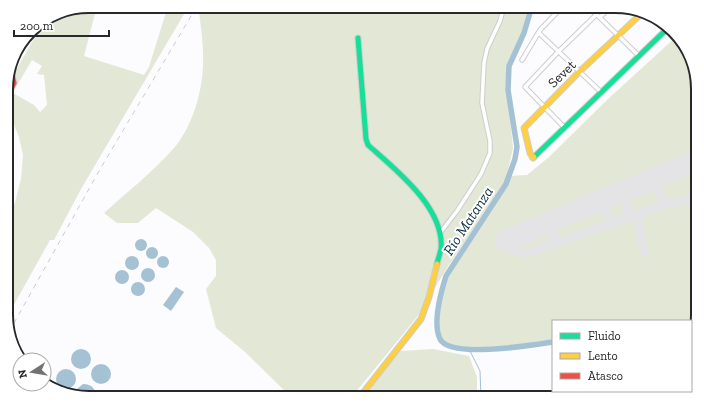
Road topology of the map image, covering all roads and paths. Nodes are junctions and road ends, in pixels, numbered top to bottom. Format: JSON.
{"nodes":[{"id":1,"x":502,"y":13,"type":"edge"},
{"id":2,"x":557,"y":13,"type":"edge"},
{"id":3,"x":605,"y":13,"type":"edge"},
{"id":4,"x":597,"y":14,"type":"joint"},
{"id":5,"x":638,"y":17,"type":"edge"},
{"id":6,"x":600,"y":18,"type":"junction"},
{"id":7,"x":664,"y":32,"type":"edge"},
{"id":8,"x":539,"y":33,"type":"junction"},
{"id":9,"x":620,"y":35,"type":"junction"},
{"id":10,"x":358,"y":38,"type":"dead end"},
{"id":11,"x":559,"y":51,"type":"junction"},
{"id":12,"x":639,"y":56,"type":"junction"},
{"id":13,"x":522,"y":60,"type":"dead end"},
{"id":14,"x":580,"y":72,"type":"junction"},
{"id":15,"x":601,"y":92,"type":"junction"},
{"id":16,"x":545,"y":107,"type":"junction"},
{"id":17,"x":564,"y":127,"type":"junction"},
{"id":18,"x":440,"y":233,"type":"junction"},
{"id":19,"x":364,"y":391,"type":"edge"}],
"edges":[{"from":1,"to":18,"type":"street"},
{"from":2,"to":8,"type":"street"},
{"from":3,"to":6,"type":"street"},
{"from":4,"to":6,"type":"street"},
{"from":4,"to":11,"type":"street"},
{"from":5,"to":9,"type":"street","name":"Sevet"},
{"from":6,"to":9,"type":"street"},
{"from":7,"to":12,"type":"street"},
{"from":8,"to":11,"type":"street"},
{"from":8,"to":13,"type":"street"},
{"from":9,"to":12,"type":"street"},
{"from":9,"to":14,"type":"street","name":"Sevet"},
{"from":10,"to":18,"type":"street"},
{"from":11,"to":14,"type":"street"},
{"from":11,"to":16,"type":"street"},
{"from":12,"to":15,"type":"street"},
{"from":14,"to":15,"type":"street"},
{"from":14,"to":16,"type":"street","name":"Sevet"},
{"from":15,"to":17,"type":"street"},
{"from":16,"to":17,"type":"street"},
{"from":16,"to":17,"type":"street","name":"Sevet"},
{"from":18,"to":19,"type":"street"}]}
